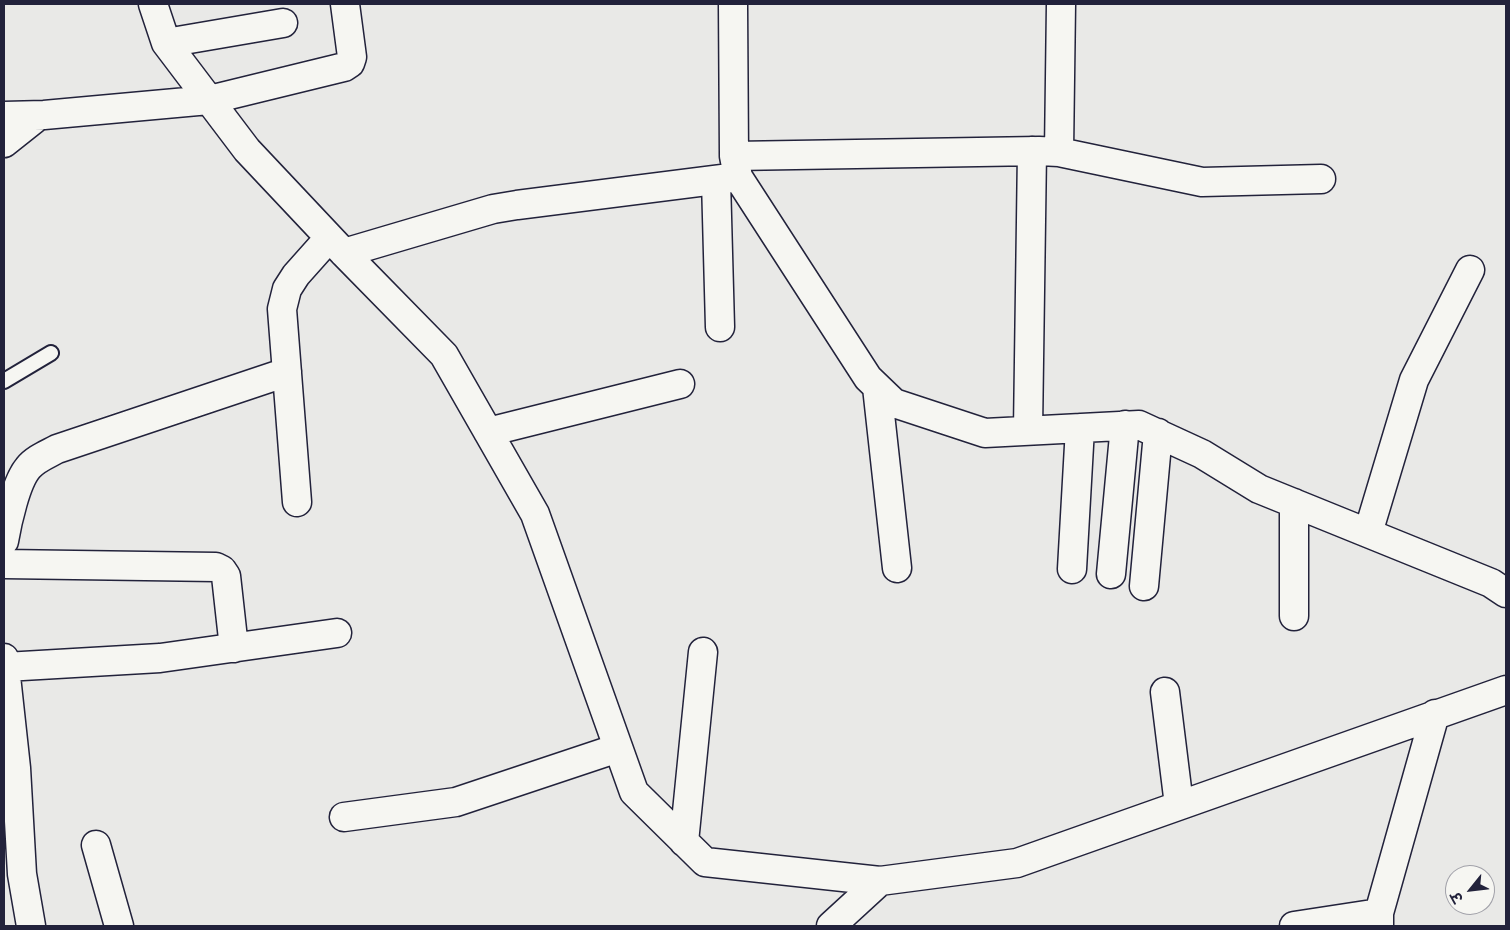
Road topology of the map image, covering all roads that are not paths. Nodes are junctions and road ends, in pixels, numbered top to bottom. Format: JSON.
{"nodes":[{"id":1,"x":153,"y":4,"type":"edge"},
{"id":2,"x":345,"y":4,"type":"edge"},
{"id":3,"x":733,"y":4,"type":"edge"},
{"id":4,"x":1061,"y":4,"type":"edge"},
{"id":5,"x":283,"y":23,"type":"dead end"},
{"id":6,"x":166,"y":43,"type":"junction"},
{"id":7,"x":208,"y":100,"type":"junction"},
{"id":8,"x":4,"y":116,"type":"edge"},
{"id":9,"x":38,"y":116,"type":"junction"},
{"id":10,"x":4,"y":143,"type":"edge"},
{"id":11,"x":1032,"y":151,"type":"junction"},
{"id":12,"x":1059,"y":152,"type":"junction"},
{"id":13,"x":729,"y":171,"type":"junction"},
{"id":14,"x":1321,"y":179,"type":"dead end"},
{"id":15,"x":337,"y":246,"type":"junction"},
{"id":16,"x":1470,"y":270,"type":"dead end"},
{"id":17,"x":720,"y":327,"type":"dead end"},
{"id":18,"x":50,"y":353,"type":"dead end"},
{"id":19,"x":287,"y":372,"type":"junction"},
{"id":20,"x":4,"y":382,"type":"edge"},
{"id":21,"x":680,"y":384,"type":"dead end"},
{"id":22,"x":877,"y":386,"type":"junction"},
{"id":23,"x":1125,"y":425,"type":"junction"},
{"id":24,"x":1080,"y":428,"type":"junction"},
{"id":25,"x":1028,"y":430,"type":"junction"},
{"id":26,"x":488,"y":432,"type":"junction"},
{"id":27,"x":1158,"y":433,"type":"junction"},
{"id":28,"x":297,"y":502,"type":"dead end"},
{"id":29,"x":1294,"y":503,"type":"junction"},
{"id":30,"x":1368,"y":533,"type":"junction"},
{"id":31,"x":4,"y":541,"type":"edge"},
{"id":32,"x":4,"y":564,"type":"edge"},
{"id":33,"x":897,"y":568,"type":"dead end"},
{"id":34,"x":1072,"y":569,"type":"dead end"},
{"id":35,"x":1111,"y":574,"type":"dead end"},
{"id":36,"x":1144,"y":586,"type":"dead end"},
{"id":37,"x":1506,"y":593,"type":"edge"},
{"id":38,"x":1294,"y":616,"type":"dead end"},
{"id":39,"x":337,"y":633,"type":"dead end"},
{"id":40,"x":234,"y":648,"type":"junction"},
{"id":41,"x":703,"y":652,"type":"dead end"},
{"id":42,"x":4,"y":662,"type":"edge"},
{"id":43,"x":1506,"y":690,"type":"edge"},
{"id":44,"x":1165,"y":692,"type":"dead end"},
{"id":45,"x":1435,"y":714,"type":"junction"},
{"id":46,"x":8,"y":730,"type":"edge"},
{"id":47,"x":618,"y":748,"type":"junction"},
{"id":48,"x":1179,"y":805,"type":"junction"},
{"id":49,"x":344,"y":817,"type":"dead end"},
{"id":50,"x":684,"y":842,"type":"junction"},
{"id":51,"x":96,"y":845,"type":"dead end"},
{"id":52,"x":880,"y":881,"type":"junction"},
{"id":53,"x":1379,"y":919,"type":"edge"},
{"id":54,"x":30,"y":926,"type":"edge"},
{"id":55,"x":119,"y":926,"type":"edge"},
{"id":56,"x":831,"y":926,"type":"edge"},
{"id":57,"x":1294,"y":926,"type":"edge"}],
"edges":[{"from":1,"to":6,"type":"street"},
{"from":2,"to":7,"type":"street"},
{"from":3,"to":13,"type":"street"},
{"from":4,"to":12,"type":"street"},
{"from":5,"to":6,"type":"street"},
{"from":6,"to":7,"type":"street"},
{"from":7,"to":9,"type":"street"},
{"from":7,"to":15,"type":"street"},
{"from":8,"to":9,"type":"street"},
{"from":9,"to":10,"type":"street"},
{"from":11,"to":12,"type":"street"},
{"from":11,"to":13,"type":"street"},
{"from":11,"to":25,"type":"street"},
{"from":12,"to":14,"type":"street"},
{"from":13,"to":15,"type":"street"},
{"from":13,"to":17,"type":"street"},
{"from":13,"to":22,"type":"street"},
{"from":15,"to":19,"type":"street"},
{"from":15,"to":26,"type":"street"},
{"from":16,"to":30,"type":"street"},
{"from":18,"to":20,"type":"lane"},
{"from":19,"to":28,"type":"street"},
{"from":19,"to":31,"type":"street"},
{"from":21,"to":26,"type":"street"},
{"from":22,"to":25,"type":"street"},
{"from":22,"to":33,"type":"street"},
{"from":23,"to":24,"type":"street"},
{"from":23,"to":27,"type":"street"},
{"from":23,"to":35,"type":"street"},
{"from":24,"to":25,"type":"street"},
{"from":24,"to":34,"type":"street"},
{"from":26,"to":47,"type":"street"},
{"from":27,"to":29,"type":"street"},
{"from":27,"to":36,"type":"street"},
{"from":29,"to":30,"type":"street"},
{"from":29,"to":38,"type":"street"},
{"from":30,"to":37,"type":"street"},
{"from":32,"to":40,"type":"street"},
{"from":39,"to":40,"type":"street"},
{"from":40,"to":42,"type":"street"},
{"from":41,"to":50,"type":"street"},
{"from":42,"to":46,"type":"street"},
{"from":43,"to":45,"type":"street"},
{"from":44,"to":48,"type":"street"},
{"from":45,"to":48,"type":"street"},
{"from":45,"to":53,"type":"street"},
{"from":46,"to":54,"type":"street"},
{"from":47,"to":49,"type":"street"},
{"from":47,"to":50,"type":"street"},
{"from":48,"to":52,"type":"street"},
{"from":50,"to":52,"type":"street"},
{"from":51,"to":55,"type":"street"},
{"from":52,"to":56,"type":"street"},
{"from":53,"to":57,"type":"street"}]}
